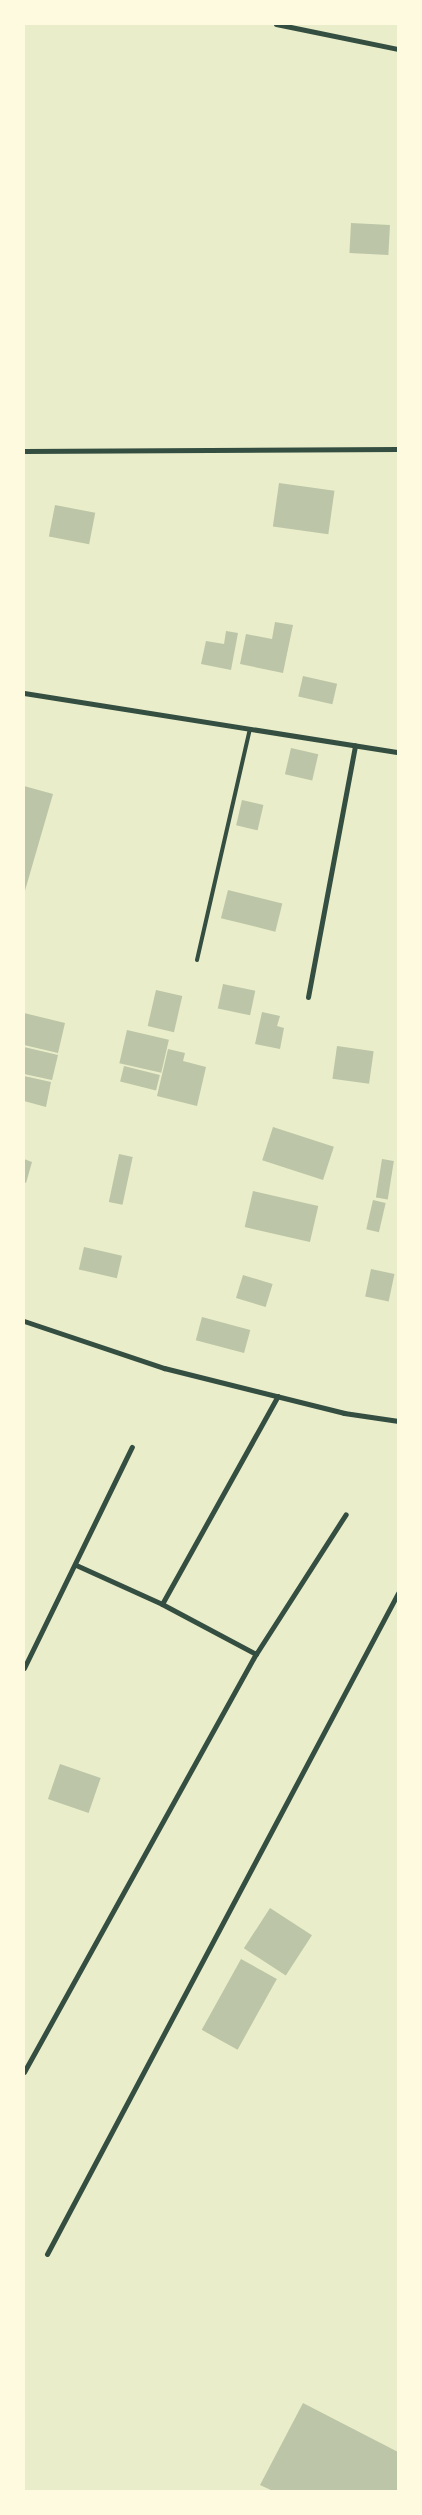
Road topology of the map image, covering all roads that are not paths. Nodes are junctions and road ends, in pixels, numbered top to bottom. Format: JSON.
{"nodes":[{"id":1,"x":276,"y":24,"type":"edge"},
{"id":2,"x":398,"y":49,"type":"edge"},
{"id":3,"x":398,"y":450,"type":"edge"},
{"id":4,"x":24,"y":451,"type":"edge"},
{"id":5,"x":24,"y":693,"type":"edge"},
{"id":6,"x":250,"y":728,"type":"junction"},
{"id":7,"x":355,"y":745,"type":"junction"},
{"id":8,"x":398,"y":752,"type":"edge"},
{"id":9,"x":197,"y":960,"type":"dead end"},
{"id":10,"x":308,"y":997,"type":"dead end"},
{"id":11,"x":24,"y":1321,"type":"edge"},
{"id":12,"x":278,"y":1396,"type":"junction"},
{"id":13,"x":398,"y":1421,"type":"edge"},
{"id":14,"x":132,"y":1447,"type":"dead end"},
{"id":15,"x":346,"y":1514,"type":"dead end"},
{"id":16,"x":76,"y":1566,"type":"junction"},
{"id":17,"x":398,"y":1593,"type":"edge"},
{"id":18,"x":162,"y":1604,"type":"junction"},
{"id":19,"x":256,"y":1654,"type":"junction"},
{"id":20,"x":24,"y":1668,"type":"edge"},
{"id":21,"x":24,"y":2072,"type":"edge"},
{"id":22,"x":47,"y":2254,"type":"dead end"}],
"edges":[{"from":1,"to":2,"type":"street"},
{"from":3,"to":4,"type":"street"},
{"from":5,"to":6,"type":"street"},
{"from":6,"to":7,"type":"street"},
{"from":6,"to":9,"type":"lane"},
{"from":7,"to":8,"type":"street"},
{"from":7,"to":10,"type":"street"},
{"from":11,"to":12,"type":"street"},
{"from":12,"to":13,"type":"street"},
{"from":12,"to":18,"type":"street"},
{"from":14,"to":16,"type":"street"},
{"from":15,"to":19,"type":"street"},
{"from":16,"to":18,"type":"street"},
{"from":16,"to":20,"type":"street"},
{"from":17,"to":22,"type":"street"},
{"from":18,"to":19,"type":"street"},
{"from":19,"to":21,"type":"street"}]}
